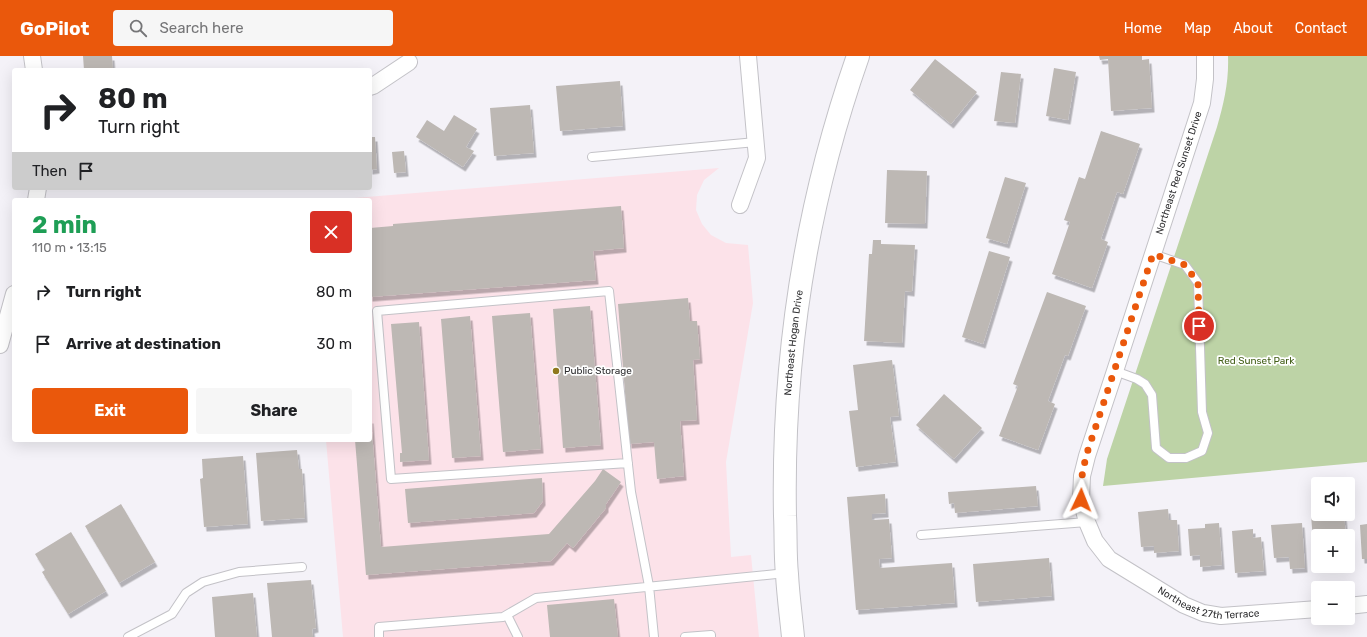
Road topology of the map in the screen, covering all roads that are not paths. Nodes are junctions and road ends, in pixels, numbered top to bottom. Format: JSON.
{"nodes":[{"id":1,"x":32,"y":56,"type":"edge"},
{"id":2,"x":748,"y":56,"type":"edge"},
{"id":3,"x":858,"y":56,"type":"edge"},
{"id":4,"x":1205,"y":56,"type":"edge"},
{"id":5,"x":409,"y":62,"type":"dead end"},
{"id":6,"x":34,"y":68,"type":"edge"},
{"id":7,"x":372,"y":86,"type":"edge"},
{"id":8,"x":756,"y":142,"type":"junction"},
{"id":9,"x":592,"y":157,"type":"dead end"},
{"id":10,"x":740,"y":204,"type":"dead end"},
{"id":11,"x":1153,"y":254,"type":"junction"},
{"id":12,"x":11,"y":317,"type":"edge"},
{"id":13,"x":0,"y":345,"type":"edge"},
{"id":14,"x":1116,"y":371,"type":"junction"},
{"id":15,"x":628,"y":463,"type":"junction"},
{"id":16,"x":1087,"y":522,"type":"junction"},
{"id":17,"x":921,"y":535,"type":"dead end"},
{"id":18,"x":1109,"y":559,"type":"joint"},
{"id":19,"x":302,"y":567,"type":"dead end"},
{"id":20,"x":786,"y":573,"type":"junction"},
{"id":21,"x":649,"y":586,"type":"junction"},
{"id":22,"x":1367,"y":604,"type":"edge"},
{"id":23,"x":1355,"y":605,"type":"edge"},
{"id":24,"x":1311,"y":610,"type":"edge"},
{"id":25,"x":506,"y":616,"type":"junction"},
{"id":26,"x":128,"y":637,"type":"edge"},
{"id":27,"x":379,"y":637,"type":"edge"},
{"id":28,"x":518,"y":637,"type":"edge"},
{"id":29,"x":654,"y":637,"type":"edge"},
{"id":30,"x":685,"y":637,"type":"edge"},
{"id":31,"x":711,"y":637,"type":"edge"},
{"id":32,"x":793,"y":637,"type":"edge"}],
"edges":[{"from":1,"to":6,"type":"street"},
{"from":2,"to":8,"type":"street"},
{"from":3,"to":20,"type":"highway","name":"Northeast Hogan Drive"},
{"from":4,"to":11,"type":"street","name":"Northeast Red Sunset Drive"},
{"from":5,"to":7,"type":"street"},
{"from":8,"to":9,"type":"lane"},
{"from":8,"to":10,"type":"street"},
{"from":11,"to":14,"type":"street","name":"Northeast Red Sunset Drive"},
{"from":11,"to":14,"type":"lane"},
{"from":12,"to":13,"type":"street"},
{"from":14,"to":16,"type":"street","name":"Northeast Red Sunset Drive"},
{"from":15,"to":15,"type":"lane"},
{"from":15,"to":21,"type":"lane"},
{"from":16,"to":17,"type":"lane"},
{"from":16,"to":18,"type":"street","name":"Northeast Red Sunset Drive"},
{"from":18,"to":24,"type":"street","name":"Northeast 27th Terrace"},
{"from":19,"to":26,"type":"lane"},
{"from":20,"to":21,"type":"lane"},
{"from":20,"to":32,"type":"highway","name":"Northeast Hogan Drive"},
{"from":21,"to":25,"type":"lane"},
{"from":21,"to":29,"type":"lane"},
{"from":22,"to":23,"type":"street"},
{"from":25,"to":27,"type":"lane"},
{"from":25,"to":28,"type":"lane"},
{"from":30,"to":31,"type":"lane"}]}
